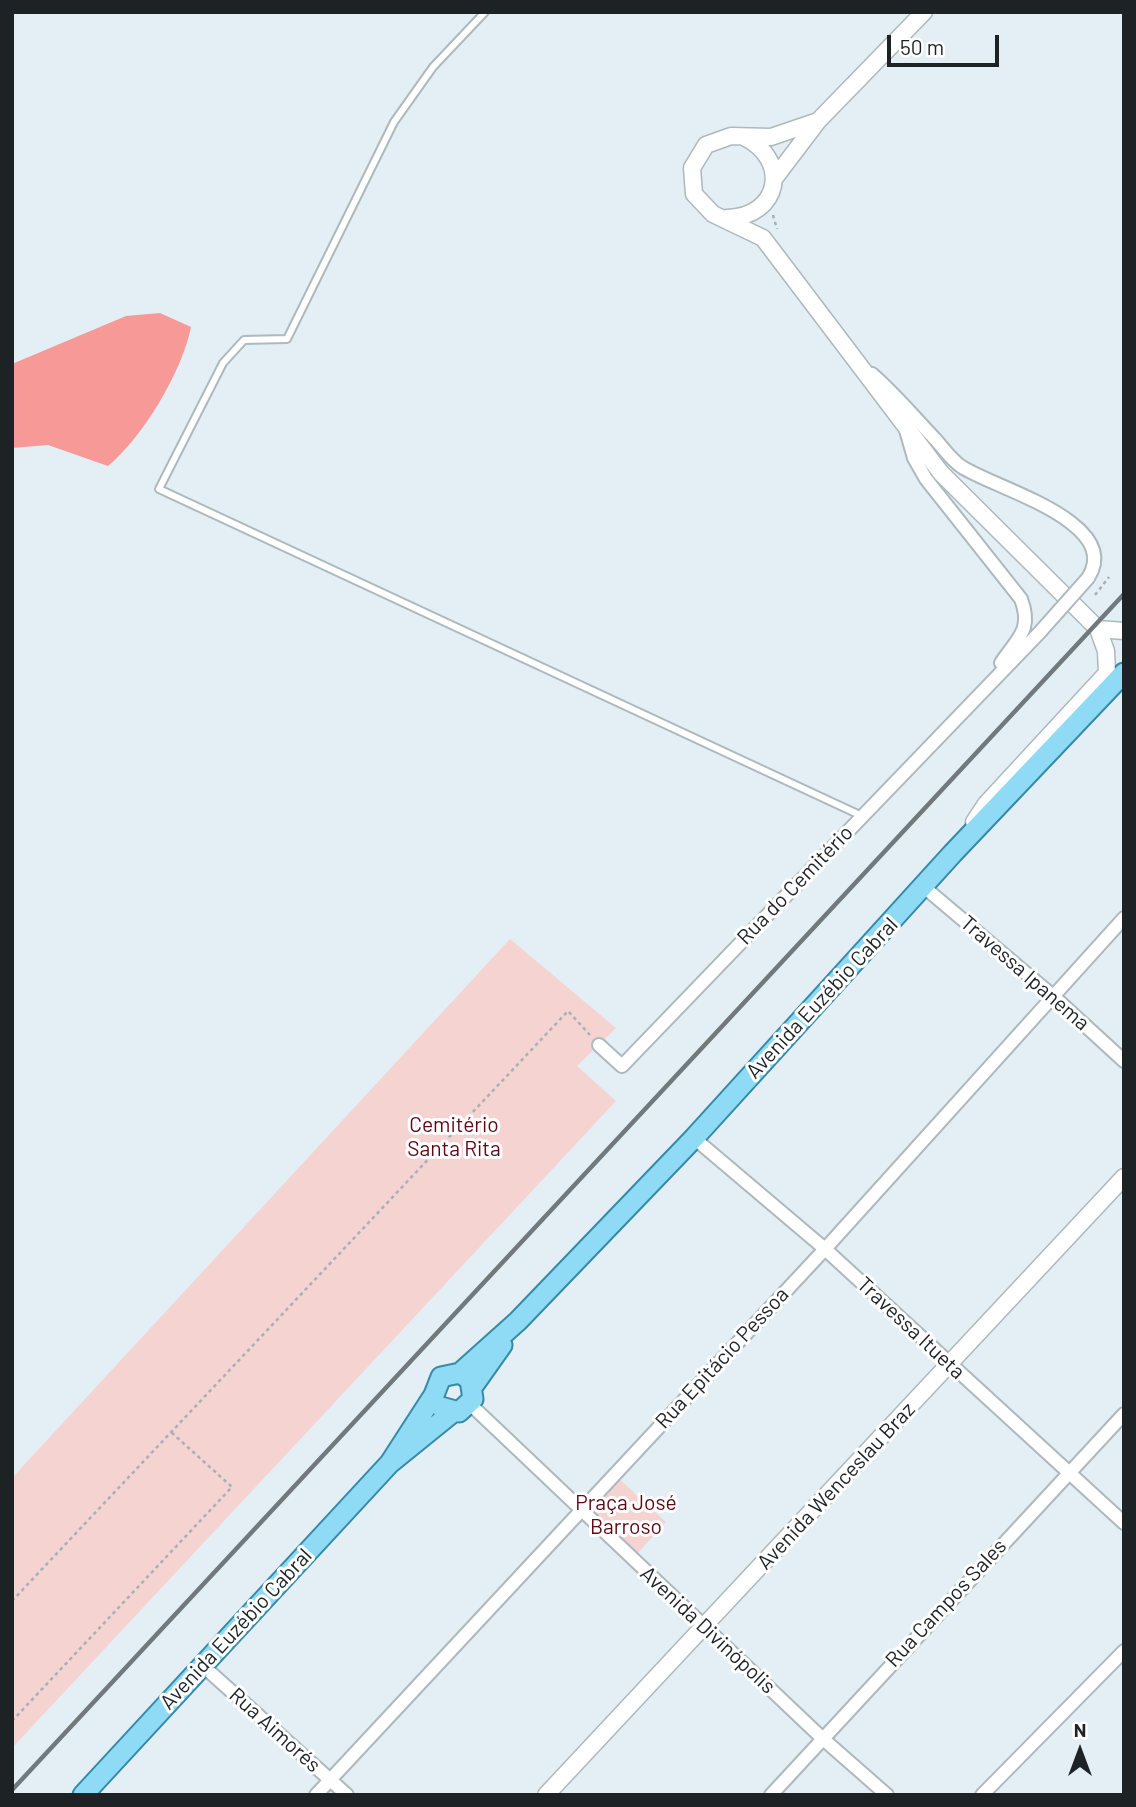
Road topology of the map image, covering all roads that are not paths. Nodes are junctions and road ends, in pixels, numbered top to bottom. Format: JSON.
{"nodes":[{"id":1,"x":485,"y":12,"type":"edge"},
{"id":2,"x":924,"y":12,"type":"edge"},
{"id":3,"x":818,"y":121,"type":"junction"},
{"id":4,"x":744,"y":137,"type":"junction"},
{"id":5,"x":773,"y":186,"type":"junction"},
{"id":6,"x":726,"y":219,"type":"junction"},
{"id":7,"x":763,"y":238,"type":"junction"},
{"id":8,"x":850,"y":353,"type":"junction"},
{"id":9,"x":904,"y":426,"type":"junction"},
{"id":10,"x":1098,"y":629,"type":"junction"},
{"id":11,"x":1124,"y":631,"type":"edge"},
{"id":12,"x":1124,"y":673,"type":"edge"},
{"id":13,"x":990,"y":682,"type":"junction"},
{"id":14,"x":862,"y":816,"type":"junction"},
{"id":15,"x":953,"y":853,"type":"junction"},
{"id":16,"x":925,"y":887,"type":"junction"},
{"id":17,"x":1124,"y":918,"type":"edge"},
{"id":18,"x":1053,"y":996,"type":"junction"},
{"id":19,"x":598,"y":1045,"type":"road end"},
{"id":20,"x":1124,"y":1061,"type":"edge"},
{"id":21,"x":694,"y":1138,"type":"junction"},
{"id":22,"x":1124,"y":1177,"type":"edge"},
{"id":23,"x":825,"y":1249,"type":"junction"},
{"id":24,"x":951,"y":1364,"type":"junction"},
{"id":25,"x":464,"y":1394,"type":"junction"},
{"id":26,"x":434,"y":1395,"type":"junction"},
{"id":27,"x":1124,"y":1414,"type":"edge"},
{"id":28,"x":390,"y":1463,"type":"junction"},
{"id":29,"x":1066,"y":1473,"type":"junction"},
{"id":30,"x":580,"y":1509,"type":"junction"},
{"id":31,"x":1124,"y":1523,"type":"edge"},
{"id":32,"x":705,"y":1626,"type":"junction"},
{"id":33,"x":1124,"y":1651,"type":"edge"},
{"id":34,"x":202,"y":1665,"type":"junction"},
{"id":35,"x":822,"y":1738,"type":"junction"},
{"id":36,"x":330,"y":1779,"type":"junction"},
{"id":37,"x":83,"y":1795,"type":"edge"},
{"id":38,"x":316,"y":1795,"type":"edge"},
{"id":39,"x":347,"y":1795,"type":"edge"},
{"id":40,"x":546,"y":1795,"type":"edge"},
{"id":41,"x":771,"y":1795,"type":"edge"},
{"id":42,"x":887,"y":1795,"type":"edge"},
{"id":43,"x":982,"y":1795,"type":"edge"}],
"edges":[{"from":1,"to":14,"type":"lane"},
{"from":2,"to":3,"type":"street"},
{"from":3,"to":4,"type":"street"},
{"from":3,"to":5,"type":"street"},
{"from":4,"to":5,"type":"street"},
{"from":4,"to":6,"type":"street"},
{"from":5,"to":6,"type":"street"},
{"from":5,"to":7,"type":"street"},
{"from":6,"to":7,"type":"street"},
{"from":7,"to":8,"type":"street"},
{"from":8,"to":9,"type":"street"},
{"from":8,"to":13,"type":"street","name":"Rua do Cemitério","bridge":true},
{"from":9,"to":10,"type":"street"},
{"from":9,"to":13,"type":"street","name":"Rua do Cemitério"},
{"from":10,"to":11,"type":"street"},
{"from":10,"to":15,"type":"street"},
{"from":12,"to":15,"type":"main road","name":"Avenida Euzébio Cabral"},
{"from":13,"to":14,"type":"street","name":"Rua do Cemitério"},
{"from":14,"to":19,"type":"street","name":"Rua do Cemitério"},
{"from":15,"to":16,"type":"main road","name":"Avenida Euzébio Cabral"},
{"from":16,"to":18,"type":"street","name":"Travessa Ipanema"},
{"from":16,"to":21,"type":"main road","name":"Avenida Euzébio Cabral"},
{"from":17,"to":18,"type":"street","name":"Rua Epitácio Pessoa"},
{"from":18,"to":20,"type":"street","name":"Travessa Ipanema"},
{"from":18,"to":23,"type":"street","name":"Rua Epitácio Pessoa"},
{"from":21,"to":23,"type":"street","name":"Travessa Itueta"},
{"from":21,"to":25,"type":"main road","name":"Avenida Euzébio Cabral"},
{"from":22,"to":24,"type":"street","name":"Avenida Wenceslau Braz"},
{"from":23,"to":24,"type":"street","name":"Travessa Itueta"},
{"from":23,"to":30,"type":"street","name":"Rua Epitácio Pessoa"},
{"from":24,"to":29,"type":"street","name":"Travessa Itueta"},
{"from":24,"to":32,"type":"street","name":"Avenida Wenceslau Braz"},
{"from":25,"to":26,"type":"main road"},
{"from":25,"to":26,"type":"main road","name":"Avenida Euzébio Cabral"},
{"from":25,"to":28,"type":"main road","name":"Avenida Euzébio Cabral"},
{"from":25,"to":30,"type":"street","name":"Avenida Divinópolis"},
{"from":26,"to":28,"type":"main road","name":"Avenida Euzébio Cabral"},
{"from":27,"to":29,"type":"street","name":"Rua Campos Sales"},
{"from":28,"to":34,"type":"main road","name":"Avenida Euzébio Cabral"},
{"from":29,"to":31,"type":"street","name":"Travessa Itueta"},
{"from":29,"to":35,"type":"street","name":"Rua Campos Sales"},
{"from":30,"to":32,"type":"street","name":"Avenida Divinópolis"},
{"from":30,"to":36,"type":"street","name":"Rua Epitácio Pessoa"},
{"from":32,"to":35,"type":"street","name":"Avenida Divinópolis"},
{"from":32,"to":40,"type":"street","name":"Avenida Wenceslau Braz"},
{"from":33,"to":43,"type":"street"},
{"from":34,"to":36,"type":"street","name":"Rua Aimorés"},
{"from":34,"to":37,"type":"main road","name":"Avenida Euzébio Cabral"},
{"from":35,"to":41,"type":"street","name":"Rua Campos Sales"},
{"from":35,"to":42,"type":"street","name":"Avenida Divinópolis"},
{"from":36,"to":38,"type":"street","name":"Rua Epitácio Pessoa"},
{"from":36,"to":39,"type":"street","name":"Rua Aimorés"}]}
